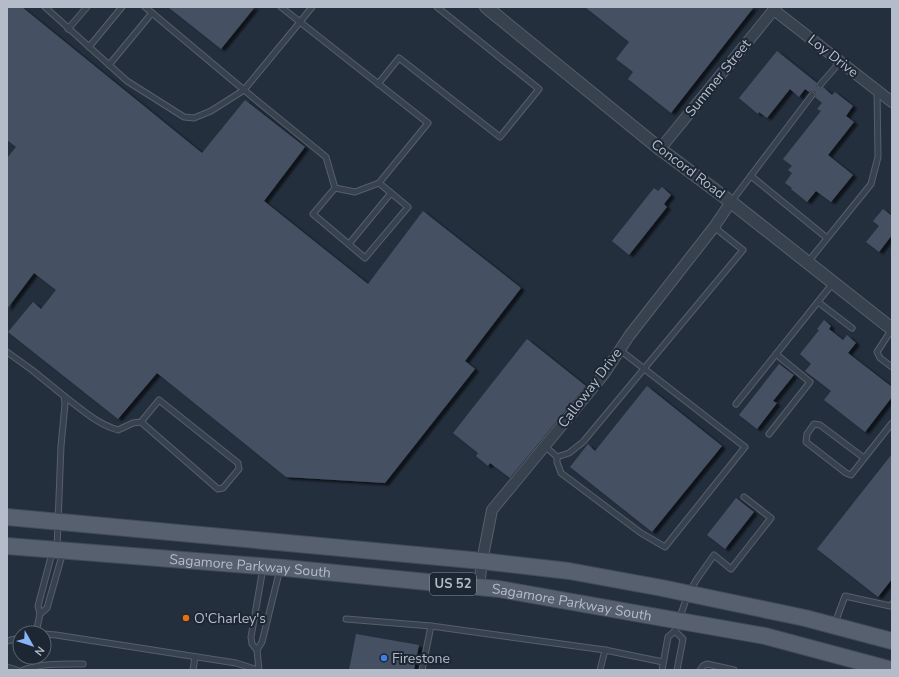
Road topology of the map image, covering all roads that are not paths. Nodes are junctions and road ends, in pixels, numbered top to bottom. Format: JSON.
{"nodes":[{"id":1,"x":87,"y":7,"type":"edge"},
{"id":2,"x":122,"y":7,"type":"edge"},
{"id":3,"x":145,"y":7,"type":"edge"},
{"id":4,"x":281,"y":7,"type":"edge"},
{"id":5,"x":312,"y":7,"type":"edge"},
{"id":6,"x":437,"y":7,"type":"edge"},
{"id":7,"x":486,"y":7,"type":"edge"},
{"id":8,"x":48,"y":8,"type":"edge"},
{"id":9,"x":775,"y":9,"type":"edge"},
{"id":10,"x":152,"y":13,"type":"junction"},
{"id":11,"x":300,"y":22,"type":"junction"},
{"id":12,"x":68,"y":29,"type":"junction"},
{"id":13,"x":89,"y":47,"type":"junction"},
{"id":14,"x":840,"y":62,"type":"junction"},
{"id":15,"x":109,"y":65,"type":"junction"},
{"id":16,"x":378,"y":84,"type":"junction"},
{"id":17,"x":820,"y":85,"type":"dead end"},
{"id":18,"x":244,"y":90,"type":"junction"},
{"id":19,"x":877,"y":90,"type":"junction"},
{"id":20,"x":812,"y":95,"type":"dead end"},
{"id":21,"x":892,"y":102,"type":"edge"},
{"id":22,"x":660,"y":149,"type":"junction"},
{"id":23,"x":751,"y":176,"type":"junction"},
{"id":24,"x":379,"y":183,"type":"junction"},
{"id":25,"x":335,"y":188,"type":"junction"},
{"id":26,"x":391,"y":193,"type":"junction"},
{"id":27,"x":731,"y":202,"type":"junction"},
{"id":28,"x":714,"y":227,"type":"junction"},
{"id":29,"x":827,"y":238,"type":"junction"},
{"id":30,"x":349,"y":244,"type":"junction"},
{"id":31,"x":808,"y":262,"type":"junction"},
{"id":32,"x":833,"y":282,"type":"junction"},
{"id":33,"x":818,"y":302,"type":"junction"},
{"id":34,"x":852,"y":328,"type":"dead end"},
{"id":35,"x":892,"y":329,"type":"edge"},
{"id":36,"x":620,"y":350,"type":"junction"},
{"id":37,"x":7,"y":352,"type":"edge"},
{"id":38,"x":776,"y":354,"type":"junction"},
{"id":39,"x":892,"y":367,"type":"edge"},
{"id":40,"x":644,"y":368,"type":"junction"},
{"id":41,"x":64,"y":396,"type":"junction"},
{"id":42,"x":736,"y":404,"type":"dead end"},
{"id":43,"x":141,"y":422,"type":"junction"},
{"id":44,"x":892,"y":423,"type":"edge"},
{"id":45,"x":769,"y":434,"type":"dead end"},
{"id":46,"x":545,"y":446,"type":"junction"},
{"id":47,"x":557,"y":457,"type":"junction"},
{"id":48,"x":864,"y":458,"type":"junction"},
{"id":49,"x":744,"y":497,"type":"dead end"},
{"id":50,"x":7,"y":517,"type":"edge"},
{"id":51,"x":59,"y":521,"type":"junction"},
{"id":52,"x":7,"y":546,"type":"edge"},
{"id":53,"x":57,"y":549,"type":"junction"},
{"id":54,"x":482,"y":561,"type":"junction"},
{"id":55,"x":263,"y":566,"type":"junction"},
{"id":56,"x":281,"y":567,"type":"junction"},
{"id":57,"x":479,"y":587,"type":"junction"},
{"id":58,"x":688,"y":594,"type":"junction"},
{"id":59,"x":892,"y":604,"type":"edge"},
{"id":60,"x":40,"y":614,"type":"junction"},
{"id":61,"x":346,"y":619,"type":"dead end"},
{"id":62,"x":38,"y":625,"type":"edge"},
{"id":63,"x":431,"y":626,"type":"junction"},
{"id":64,"x":676,"y":626,"type":"junction"},
{"id":65,"x":834,"y":626,"type":"junction"},
{"id":66,"x":52,"y":635,"type":"edge"},
{"id":67,"x":892,"y":641,"type":"edge"},
{"id":68,"x":257,"y":650,"type":"junction"},
{"id":69,"x":605,"y":650,"type":"junction"},
{"id":70,"x":195,"y":657,"type":"junction"},
{"id":71,"x":663,"y":662,"type":"junction"},
{"id":72,"x":83,"y":664,"type":"dead end"},
{"id":73,"x":7,"y":667,"type":"edge"},
{"id":74,"x":17,"y":670,"type":"edge"},
{"id":75,"x":23,"y":670,"type":"edge"},
{"id":76,"x":193,"y":670,"type":"edge"},
{"id":77,"x":258,"y":670,"type":"edge"},
{"id":78,"x":422,"y":670,"type":"edge"},
{"id":79,"x":600,"y":670,"type":"edge"},
{"id":80,"x":662,"y":670,"type":"edge"},
{"id":81,"x":677,"y":670,"type":"edge"},
{"id":82,"x":700,"y":670,"type":"edge"},
{"id":83,"x":734,"y":670,"type":"edge"},
{"id":84,"x":892,"y":670,"type":"edge"}],
"edges":[{"from":1,"to":12,"type":"lane"},
{"from":2,"to":13,"type":"lane"},
{"from":3,"to":10,"type":"lane"},
{"from":4,"to":11,"type":"lane"},
{"from":5,"to":11,"type":"lane"},
{"from":6,"to":16,"type":"lane"},
{"from":7,"to":22,"type":"street","name":"Concord Road"},
{"from":8,"to":12,"type":"lane"},
{"from":9,"to":14,"type":"street","name":"Loy Drive"},
{"from":9,"to":22,"type":"street","name":"Summer Street"},
{"from":10,"to":15,"type":"lane"},
{"from":10,"to":18,"type":"lane"},
{"from":11,"to":16,"type":"lane"},
{"from":11,"to":18,"type":"lane"},
{"from":12,"to":13,"type":"lane"},
{"from":13,"to":15,"type":"lane"},
{"from":14,"to":17,"type":"lane"},
{"from":14,"to":19,"type":"street","name":"Loy Drive"},
{"from":15,"to":18,"type":"lane"},
{"from":16,"to":24,"type":"lane"},
{"from":18,"to":25,"type":"lane"},
{"from":19,"to":21,"type":"street","name":"Loy Drive"},
{"from":19,"to":29,"type":"lane"},
{"from":20,"to":23,"type":"lane"},
{"from":22,"to":27,"type":"street","name":"Concord Road"},
{"from":23,"to":27,"type":"lane"},
{"from":23,"to":29,"type":"lane"},
{"from":24,"to":25,"type":"lane"},
{"from":24,"to":26,"type":"lane"},
{"from":25,"to":30,"type":"lane"},
{"from":26,"to":30,"type":"lane"},
{"from":26,"to":30,"type":"lane"},
{"from":27,"to":28,"type":"street","name":"Calloway Drive"},
{"from":27,"to":31,"type":"street","name":"Concord Road"},
{"from":28,"to":36,"type":"street","name":"Calloway Drive"},
{"from":28,"to":40,"type":"lane"},
{"from":29,"to":31,"type":"lane"},
{"from":31,"to":32,"type":"street","name":"Concord Road"},
{"from":32,"to":33,"type":"lane"},
{"from":32,"to":35,"type":"street","name":"Concord Road"},
{"from":33,"to":34,"type":"lane"},
{"from":33,"to":38,"type":"lane"},
{"from":35,"to":39,"type":"lane"},
{"from":36,"to":40,"type":"lane"},
{"from":36,"to":46,"type":"street","name":"Calloway Drive"},
{"from":37,"to":41,"type":"lane"},
{"from":38,"to":42,"type":"lane"},
{"from":38,"to":45,"type":"lane"},
{"from":40,"to":47,"type":"lane"},
{"from":40,"to":47,"type":"lane"},
{"from":41,"to":43,"type":"lane"},
{"from":41,"to":51,"type":"lane"},
{"from":43,"to":43,"type":"lane"},
{"from":44,"to":48,"type":"lane"},
{"from":46,"to":47,"type":"lane"},
{"from":46,"to":54,"type":"street","name":"Calloway Drive"},
{"from":48,"to":48,"type":"lane"},
{"from":49,"to":58,"type":"lane"},
{"from":50,"to":51,"type":"main road","name":"Sagamore Parkway South","number":"US 52"},
{"from":51,"to":53,"type":"lane"},
{"from":51,"to":54,"type":"main road","name":"Sagamore Parkway South","number":"US 52"},
{"from":52,"to":53,"type":"main road","name":"Sagamore Parkway South","number":"US 52"},
{"from":53,"to":55,"type":"main road","name":"Sagamore Parkway South","number":"US 52"},
{"from":53,"to":60,"type":"lane"},
{"from":53,"to":60,"type":"lane"},
{"from":54,"to":57,"type":"street","name":"Calloway Drive"},
{"from":54,"to":58,"type":"main road","name":"Sagamore Parkway South","number":"US 52"},
{"from":55,"to":56,"type":"main road","name":"Sagamore Parkway South","number":"US 52"},
{"from":55,"to":68,"type":"lane"},
{"from":56,"to":57,"type":"main road","name":"Sagamore Parkway South","number":"US 52"},
{"from":56,"to":68,"type":"lane"},
{"from":57,"to":64,"type":"main road","name":"Sagamore Parkway South","number":"US 52"},
{"from":58,"to":64,"type":"lane"},
{"from":58,"to":65,"type":"main road","name":"Sagamore Parkway South","number":"US 52"},
{"from":59,"to":65,"type":"lane"},
{"from":60,"to":62,"type":"lane"},
{"from":61,"to":63,"type":"lane"},
{"from":63,"to":69,"type":"lane"},
{"from":63,"to":78,"type":"lane"},
{"from":64,"to":71,"type":"lane"},
{"from":64,"to":81,"type":"lane"},
{"from":64,"to":84,"type":"main road","name":"Sagamore Parkway South","number":"US 52"},
{"from":65,"to":67,"type":"main road","name":"Sagamore Parkway South","number":"US 52"},
{"from":66,"to":70,"type":"lane"},
{"from":68,"to":77,"type":"lane"},
{"from":69,"to":71,"type":"lane"},
{"from":69,"to":79,"type":"lane"},
{"from":70,"to":76,"type":"lane"},
{"from":70,"to":77,"type":"lane"},
{"from":71,"to":80,"type":"lane"},
{"from":72,"to":75,"type":"lane"},
{"from":73,"to":74,"type":"lane"},
{"from":82,"to":83,"type":"lane"}]}
